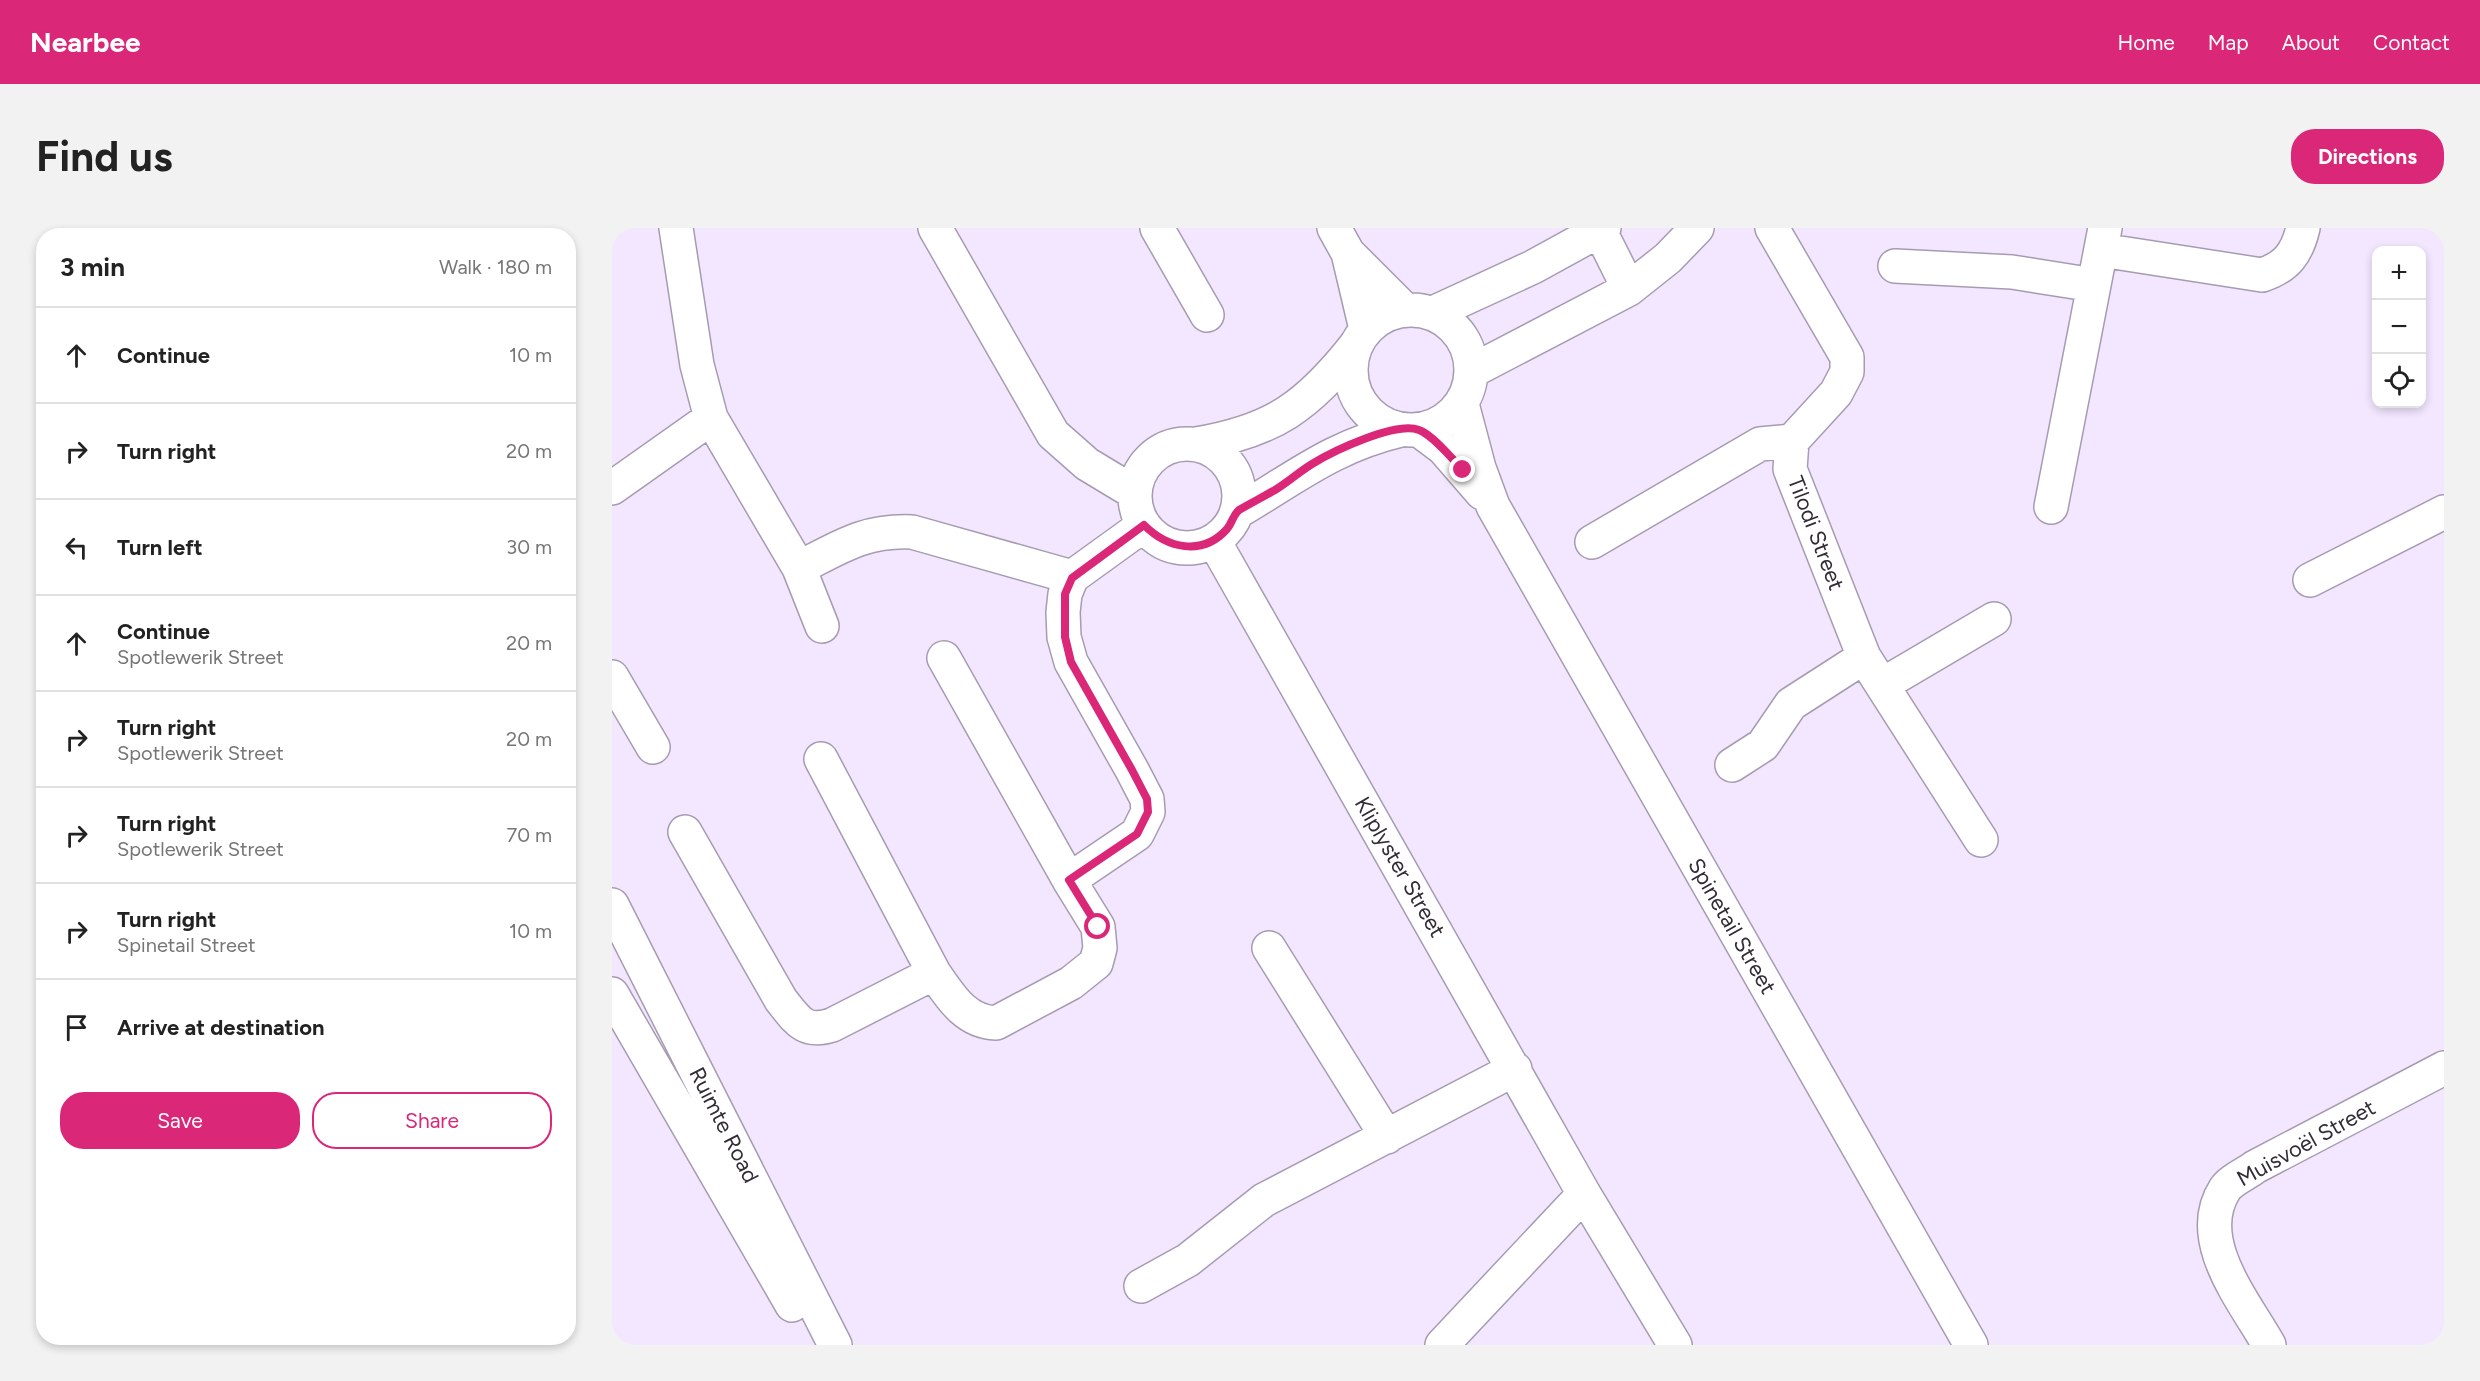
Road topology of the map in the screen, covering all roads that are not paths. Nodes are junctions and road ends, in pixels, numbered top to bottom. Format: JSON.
{"nodes":[{"id":1,"x":676,"y":228,"type":"edge"},
{"id":2,"x":935,"y":228,"type":"edge"},
{"id":3,"x":1157,"y":228,"type":"edge"},
{"id":4,"x":1697,"y":228,"type":"edge"},
{"id":5,"x":1772,"y":228,"type":"edge"},
{"id":6,"x":2303,"y":228,"type":"edge"},
{"id":7,"x":1602,"y":229,"type":"edge"},
{"id":8,"x":2103,"y":239,"type":"edge"},
{"id":9,"x":1341,"y":241,"type":"edge"},
{"id":10,"x":1895,"y":266,"type":"dead end"},
{"id":11,"x":2094,"y":285,"type":"junction"},
{"id":12,"x":1629,"y":289,"type":"junction"},
{"id":13,"x":1419,"y":311,"type":"junction"},
{"id":14,"x":1207,"y":315,"type":"dead end"},
{"id":15,"x":1361,"y":337,"type":"junction"},
{"id":16,"x":1472,"y":371,"type":"junction"},
{"id":17,"x":1462,"y":404,"type":"junction"},
{"id":18,"x":711,"y":418,"type":"junction"},
{"id":19,"x":1410,"y":430,"type":"junction"},
{"id":20,"x":1792,"y":441,"type":"junction"},
{"id":21,"x":1196,"y":444,"type":"junction"},
{"id":22,"x":612,"y":488,"type":"edge"},
{"id":23,"x":1135,"y":493,"type":"junction"},
{"id":24,"x":1493,"y":506,"type":"junction"},
{"id":25,"x":2051,"y":507,"type":"dead end"},
{"id":26,"x":1237,"y":512,"type":"junction"},
{"id":27,"x":2444,"y":512,"type":"edge"},
{"id":28,"x":1144,"y":525,"type":"junction"},
{"id":29,"x":1214,"y":541,"type":"junction"},
{"id":30,"x":1592,"y":542,"type":"dead end"},
{"id":31,"x":799,"y":568,"type":"junction"},
{"id":32,"x":1072,"y":578,"type":"junction"},
{"id":33,"x":2310,"y":580,"type":"dead end"},
{"id":34,"x":1994,"y":620,"type":"dead end"},
{"id":35,"x":822,"y":626,"type":"dead end"},
{"id":36,"x":1864,"y":657,"type":"junction"},
{"id":37,"x":944,"y":658,"type":"dead end"},
{"id":38,"x":612,"y":676,"type":"edge"},
{"id":39,"x":1882,"y":685,"type":"junction"},
{"id":40,"x":653,"y":747,"type":"dead end"},
{"id":41,"x":821,"y":759,"type":"dead end"},
{"id":42,"x":1732,"y":765,"type":"dead end"},
{"id":43,"x":685,"y":832,"type":"dead end"},
{"id":44,"x":1980,"y":840,"type":"dead end"},
{"id":45,"x":1069,"y":880,"type":"junction"},
{"id":46,"x":612,"y":905,"type":"edge"},
{"id":47,"x":1269,"y":948,"type":"dead end"},
{"id":48,"x":934,"y":973,"type":"junction"},
{"id":49,"x":612,"y":994,"type":"edge"},
{"id":50,"x":2444,"y":1068,"type":"edge"},
{"id":51,"x":1515,"y":1070,"type":"junction"},
{"id":52,"x":1387,"y":1137,"type":"junction"},
{"id":53,"x":1584,"y":1194,"type":"junction"},
{"id":54,"x":1141,"y":1287,"type":"dead end"},
{"id":55,"x":816,"y":1345,"type":"edge"},
{"id":56,"x":835,"y":1345,"type":"edge"},
{"id":57,"x":1442,"y":1345,"type":"edge"},
{"id":58,"x":1675,"y":1345,"type":"edge"},
{"id":59,"x":1971,"y":1345,"type":"edge"},
{"id":60,"x":2269,"y":1345,"type":"edge"}],
"edges":[{"from":1,"to":18,"type":"street"},
{"from":2,"to":23,"type":"street"},
{"from":3,"to":14,"type":"street"},
{"from":4,"to":12,"type":"street"},
{"from":5,"to":20,"type":"street"},
{"from":6,"to":8,"type":"street"},
{"from":7,"to":12,"type":"street"},
{"from":7,"to":13,"type":"street"},
{"from":8,"to":11,"type":"street"},
{"from":9,"to":13,"type":"street"},
{"from":9,"to":15,"type":"street"},
{"from":10,"to":11,"type":"street"},
{"from":11,"to":25,"type":"street"},
{"from":12,"to":16,"type":"street"},
{"from":13,"to":15,"type":"street"},
{"from":13,"to":16,"type":"street"},
{"from":15,"to":19,"type":"street"},
{"from":15,"to":21,"type":"street"},
{"from":16,"to":17,"type":"street"},
{"from":17,"to":19,"type":"street"},
{"from":17,"to":24,"type":"street","name":"Spinetail Street"},
{"from":18,"to":22,"type":"street"},
{"from":18,"to":31,"type":"street"},
{"from":19,"to":24,"type":"street","name":"Spinetail Street"},
{"from":19,"to":26,"type":"street"},
{"from":20,"to":30,"type":"street"},
{"from":20,"to":36,"type":"street","name":"Tilodi Street"},
{"from":21,"to":23,"type":"street"},
{"from":21,"to":26,"type":"street"},
{"from":23,"to":28,"type":"street"},
{"from":24,"to":59,"type":"street","name":"Spinetail Street"},
{"from":26,"to":29,"type":"street"},
{"from":27,"to":33,"type":"street"},
{"from":28,"to":29,"type":"street"},
{"from":28,"to":32,"type":"street"},
{"from":29,"to":51,"type":"street","name":"Kliplyster Street"},
{"from":31,"to":32,"type":"street"},
{"from":31,"to":35,"type":"street"},
{"from":32,"to":45,"type":"street"},
{"from":34,"to":39,"type":"street"},
{"from":36,"to":39,"type":"street","name":"Tilodi Street"},
{"from":36,"to":42,"type":"street"},
{"from":37,"to":45,"type":"street"},
{"from":38,"to":40,"type":"street"},
{"from":39,"to":44,"type":"street","name":"Tilodi Street"},
{"from":41,"to":48,"type":"street"},
{"from":43,"to":48,"type":"street"},
{"from":45,"to":48,"type":"street"},
{"from":46,"to":56,"type":"street","name":"Ruimte Road"},
{"from":47,"to":52,"type":"street"},
{"from":49,"to":55,"type":"street","name":"Ruimte Road"},
{"from":50,"to":60,"type":"street","name":"Muisvoël Street"},
{"from":51,"to":52,"type":"street"},
{"from":51,"to":53,"type":"street","name":"Kliplyster Street"},
{"from":52,"to":54,"type":"street"},
{"from":53,"to":57,"type":"street"},
{"from":53,"to":58,"type":"street","name":"Kliplyster Street"}]}
